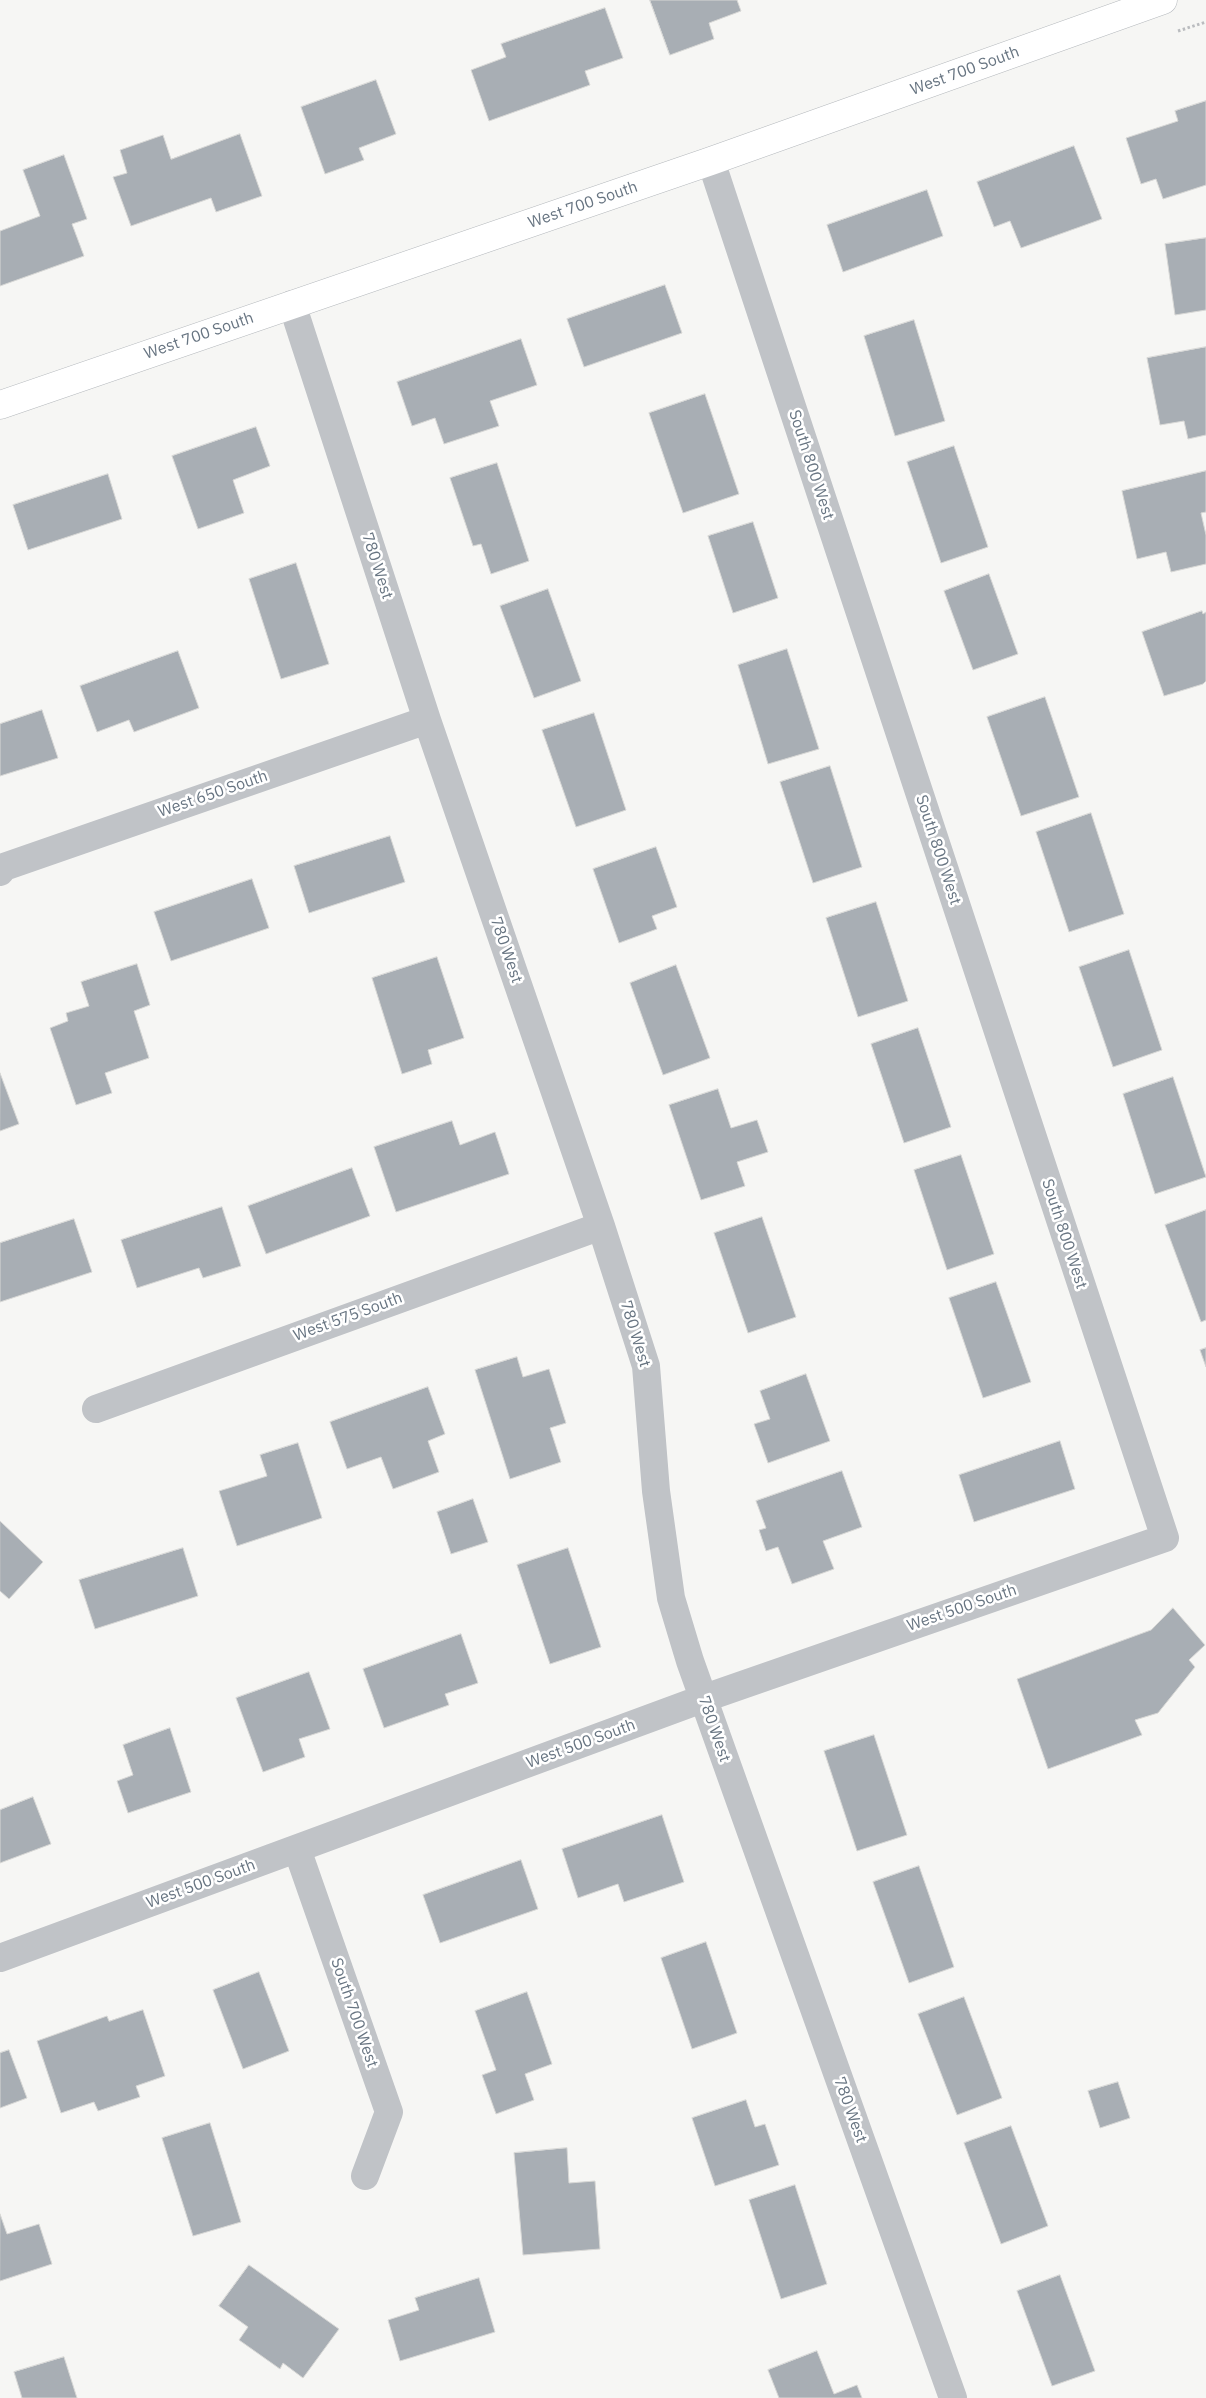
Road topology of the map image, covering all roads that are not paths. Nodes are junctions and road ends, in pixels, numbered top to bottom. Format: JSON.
{"nodes":[{"id":1,"x":1163,"y":0,"type":"edge"},
{"id":2,"x":711,"y":161,"type":"junction"},
{"id":3,"x":292,"y":304,"type":"junction"},
{"id":4,"x":0,"y":405,"type":"edge"},
{"id":5,"x":427,"y":720,"type":"junction"},
{"id":6,"x":0,"y":872,"type":"edge"},
{"id":7,"x":601,"y":1226,"type":"junction"},
{"id":8,"x":96,"y":1409,"type":"dead end"},
{"id":9,"x":1165,"y":1538,"type":"joint"},
{"id":10,"x":702,"y":1699,"type":"junction"},
{"id":11,"x":297,"y":1849,"type":"junction"},
{"id":12,"x":0,"y":1958,"type":"edge"},
{"id":13,"x":365,"y":2176,"type":"dead end"},
{"id":14,"x":953,"y":2398,"type":"edge"}],
"edges":[{"from":1,"to":2,"type":"street","name":"West 700 South"},
{"from":2,"to":3,"type":"street","name":"West 700 South"},
{"from":2,"to":9,"type":"street","name":"South 800 West"},
{"from":3,"to":4,"type":"street","name":"West 700 South"},
{"from":3,"to":5,"type":"street","name":"780 West"},
{"from":5,"to":6,"type":"street","name":"West 650 South"},
{"from":5,"to":7,"type":"street","name":"780 West"},
{"from":7,"to":8,"type":"street","name":"West 575 South"},
{"from":7,"to":10,"type":"street","name":"780 West"},
{"from":9,"to":10,"type":"street","name":"West 500 South"},
{"from":10,"to":11,"type":"street","name":"West 500 South"},
{"from":10,"to":14,"type":"street","name":"780 West"},
{"from":11,"to":12,"type":"street","name":"West 500 South"},
{"from":11,"to":13,"type":"street","name":"South 700 West"}]}
